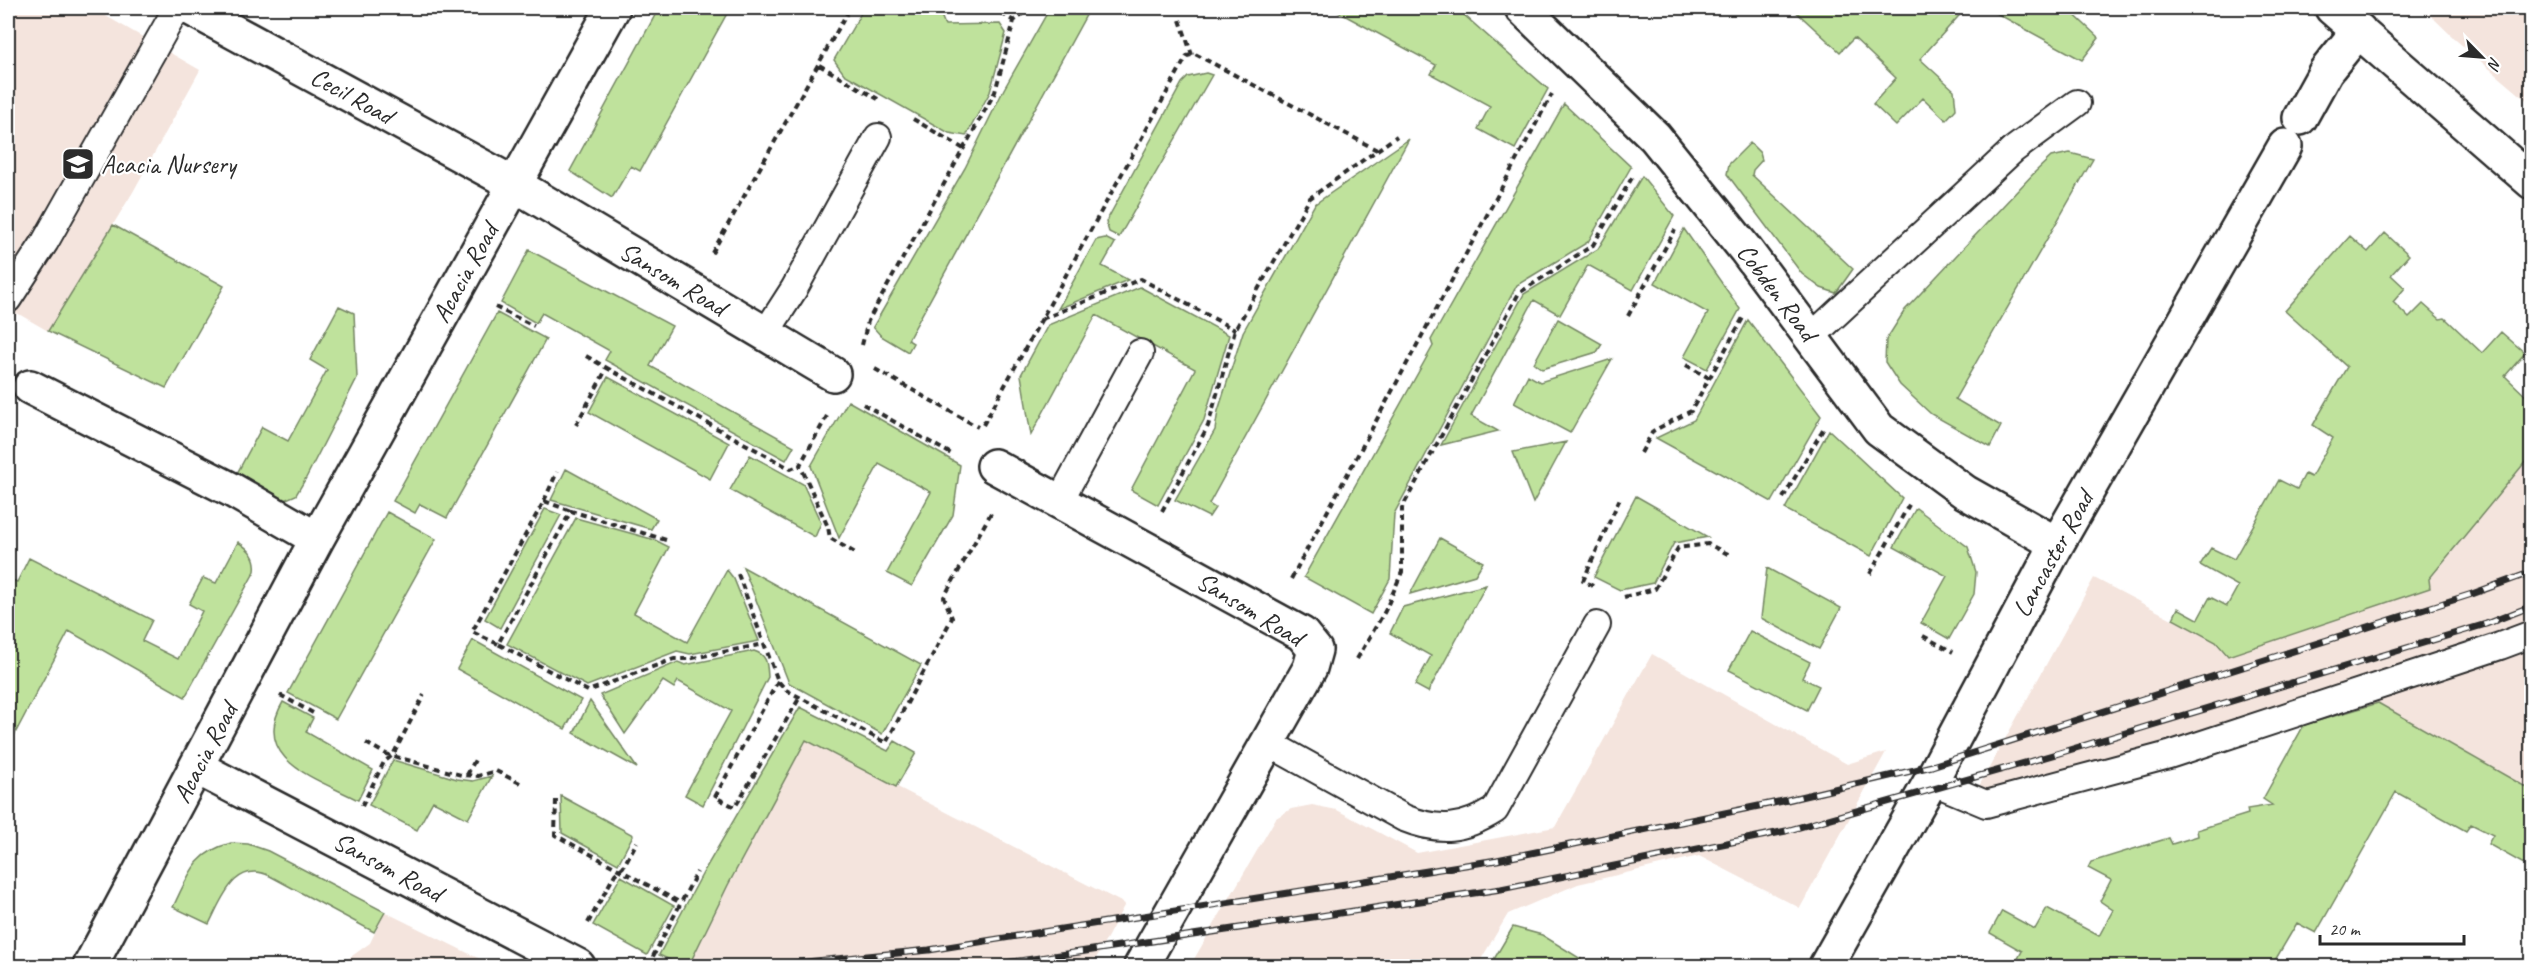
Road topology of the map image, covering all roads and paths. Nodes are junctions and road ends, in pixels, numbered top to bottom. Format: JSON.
{"nodes":[{"id":1,"x":177,"y":8,"type":"edge"},
{"id":2,"x":190,"y":8,"type":"edge"},
{"id":3,"x":613,"y":8,"type":"edge"},
{"id":4,"x":850,"y":8,"type":"edge"},
{"id":5,"x":992,"y":8,"type":"edge"},
{"id":6,"x":1029,"y":8,"type":"edge"},
{"id":7,"x":1522,"y":8,"type":"edge"},
{"id":8,"x":2332,"y":8,"type":"edge"},
{"id":9,"x":1180,"y":20,"type":"dead end"},
{"id":10,"x":1014,"y":21,"type":"junction"},
{"id":11,"x":2359,"y":30,"type":"junction"},
{"id":12,"x":1192,"y":55,"type":"junction"},
{"id":13,"x":1557,"y":86,"type":"dead end"},
{"id":14,"x":2077,"y":103,"type":"dead end"},
{"id":15,"x":1397,"y":135,"type":"dead end"},
{"id":16,"x":878,"y":137,"type":"dead end"},
{"id":17,"x":1377,"y":150,"type":"junction"},
{"id":18,"x":1634,"y":174,"type":"dead end"},
{"id":19,"x":2532,"y":182,"type":"edge"},
{"id":20,"x":514,"y":184,"type":"junction"},
{"id":21,"x":1677,"y":226,"type":"dead end"},
{"id":22,"x":691,"y":290,"type":"junction"},
{"id":23,"x":8,"y":299,"type":"edge"},
{"id":24,"x":1749,"y":308,"type":"dead end"},
{"id":25,"x":1628,"y":316,"type":"dead end"},
{"id":26,"x":1041,"y":319,"type":"junction"},
{"id":27,"x":1235,"y":330,"type":"junction"},
{"id":28,"x":765,"y":334,"type":"junction"},
{"id":29,"x":1810,"y":337,"type":"junction"},
{"id":30,"x":860,"y":350,"type":"dead end"},
{"id":31,"x":1140,"y":354,"type":"dead end"},
{"id":32,"x":586,"y":356,"type":"dead end"},
{"id":33,"x":1686,"y":365,"type":"dead end"},
{"id":34,"x":868,"y":366,"type":"dead end"},
{"id":35,"x":607,"y":368,"type":"junction"},
{"id":36,"x":832,"y":374,"type":"dead end"},
{"id":37,"x":1709,"y":378,"type":"junction"},
{"id":38,"x":30,"y":387,"type":"dead end"},
{"id":39,"x":861,"y":403,"type":"dead end"},
{"id":40,"x":829,"y":413,"type":"dead end"},
{"id":41,"x":1830,"y":416,"type":"dead end"},
{"id":42,"x":576,"y":425,"type":"dead end"},
{"id":43,"x":981,"y":429,"type":"junction"},
{"id":44,"x":987,"y":432,"type":"dead end"},
{"id":45,"x":1641,"y":453,"type":"dead end"},
{"id":46,"x":960,"y":459,"type":"dead end"},
{"id":47,"x":800,"y":465,"type":"junction"},
{"id":48,"x":1002,"y":471,"type":"joint"},
{"id":49,"x":557,"y":472,"type":"dead end"},
{"id":50,"x":1914,"y":494,"type":"dead end"},
{"id":51,"x":1621,"y":496,"type":"dead end"},
{"id":52,"x":1783,"y":498,"type":"dead end"},
{"id":53,"x":544,"y":501,"type":"junction"},
{"id":54,"x":1059,"y":502,"type":"junction"},
{"id":55,"x":571,"y":511,"type":"junction"},
{"id":56,"x":318,"y":539,"type":"junction"},
{"id":57,"x":666,"y":540,"type":"dead end"},
{"id":58,"x":2057,"y":544,"type":"junction"},
{"id":59,"x":1143,"y":548,"type":"junction"},
{"id":60,"x":855,"y":553,"type":"dead end"},
{"id":61,"x":1730,"y":555,"type":"dead end"},
{"id":62,"x":738,"y":574,"type":"dead end"},
{"id":63,"x":1870,"y":574,"type":"dead end"},
{"id":64,"x":1601,"y":591,"type":"dead end"},
{"id":65,"x":1617,"y":599,"type":"dead end"},
{"id":66,"x":1270,"y":616,"type":"junction"},
{"id":67,"x":1597,"y":625,"type":"dead end"},
{"id":68,"x":2532,"y":634,"type":"edge"},
{"id":69,"x":1923,"y":636,"type":"dead end"},
{"id":70,"x":498,"y":644,"type":"junction"},
{"id":71,"x":765,"y":644,"type":"junction"},
{"id":72,"x":1315,"y":650,"type":"junction"},
{"id":73,"x":1956,"y":654,"type":"dead end"},
{"id":74,"x":778,"y":681,"type":"junction"},
{"id":75,"x":424,"y":695,"type":"dead end"},
{"id":76,"x":800,"y":697,"type":"junction"},
{"id":77,"x":366,"y":743,"type":"dead end"},
{"id":78,"x":1268,"y":743,"type":"junction"},
{"id":79,"x":393,"y":755,"type":"junction"},
{"id":80,"x":476,"y":758,"type":"dead end"},
{"id":81,"x":198,"y":768,"type":"junction"},
{"id":82,"x":467,"y":775,"type":"junction"},
{"id":83,"x":1931,"y":781,"type":"junction"},
{"id":84,"x":520,"y":783,"type":"dead end"},
{"id":85,"x":556,"y":800,"type":"dead end"},
{"id":86,"x":637,"y":842,"type":"dead end"},
{"id":87,"x":343,"y":844,"type":"junction"},
{"id":88,"x":620,"y":870,"type":"junction"},
{"id":89,"x":697,"y":872,"type":"dead end"},
{"id":90,"x":681,"y":903,"type":"junction"},
{"id":91,"x":573,"y":964,"type":"edge"},
{"id":92,"x":90,"y":966,"type":"edge"},
{"id":93,"x":648,"y":966,"type":"edge"},
{"id":94,"x":1141,"y":966,"type":"edge"},
{"id":95,"x":1826,"y":966,"type":"edge"}],
"edges":[{"from":1,"to":23,"type":"lane"},
{"from":2,"to":20,"type":"street","name":"Cecil Road"},
{"from":3,"to":20,"type":"street","name":"Acacia Road"},
{"from":4,"to":22,"type":"path"},
{"from":5,"to":10,"type":"path"},
{"from":6,"to":10,"type":"path"},
{"from":7,"to":29,"type":"street","name":"Cobden Road"},
{"from":8,"to":11,"type":"street"},
{"from":9,"to":12,"type":"path"},
{"from":10,"to":30,"type":"path"},
{"from":11,"to":19,"type":"street"},
{"from":11,"to":58,"type":"street","name":"Lancaster Road"},
{"from":12,"to":17,"type":"path"},
{"from":12,"to":26,"type":"path"},
{"from":13,"to":66,"type":"path"},
{"from":14,"to":29,"type":"lane"},
{"from":15,"to":17,"type":"path"},
{"from":16,"to":28,"type":"lane"},
{"from":17,"to":27,"type":"path"},
{"from":18,"to":72,"type":"path"},
{"from":20,"to":22,"type":"street","name":"Sansom Road"},
{"from":20,"to":56,"type":"street","name":"Acacia Road"},
{"from":21,"to":25,"type":"path"},
{"from":22,"to":28,"type":"street","name":"Sansom Road"},
{"from":24,"to":37,"type":"path"},
{"from":26,"to":27,"type":"path"},
{"from":26,"to":43,"type":"path"},
{"from":27,"to":59,"type":"path"},
{"from":28,"to":36,"type":"street","name":"Sansom Road"},
{"from":29,"to":58,"type":"street","name":"Cobden Road"},
{"from":31,"to":54,"type":"lane"},
{"from":32,"to":35,"type":"path"},
{"from":33,"to":37,"type":"path"},
{"from":34,"to":43,"type":"path"},
{"from":35,"to":42,"type":"path"},
{"from":35,"to":47,"type":"path"},
{"from":37,"to":45,"type":"path"},
{"from":38,"to":56,"type":"street"},
{"from":39,"to":46,"type":"path"},
{"from":40,"to":47,"type":"path"},
{"from":41,"to":52,"type":"path"},
{"from":43,"to":44,"type":"path"},
{"from":47,"to":60,"type":"path"},
{"from":48,"to":54,"type":"street","name":"Sansom Road"},
{"from":48,"to":76,"type":"path"},
{"from":49,"to":53,"type":"path"},
{"from":50,"to":63,"type":"path"},
{"from":51,"to":64,"type":"path"},
{"from":53,"to":55,"type":"path"},
{"from":53,"to":70,"type":"path"},
{"from":54,"to":59,"type":"street","name":"Sansom Road"},
{"from":55,"to":57,"type":"path"},
{"from":55,"to":70,"type":"path"},
{"from":56,"to":81,"type":"street","name":"Acacia Road"},
{"from":58,"to":83,"type":"street","name":"Lancaster Road"},
{"from":59,"to":66,"type":"street","name":"Sansom Road"},
{"from":61,"to":65,"type":"path"},
{"from":62,"to":71,"type":"path"},
{"from":66,"to":72,"type":"street","name":"Sansom Road"},
{"from":67,"to":78,"type":"lane"},
{"from":68,"to":83,"type":"lane"},
{"from":69,"to":73,"type":"path"},
{"from":70,"to":71,"type":"path"},
{"from":71,"to":74,"type":"path"},
{"from":72,"to":78,"type":"street","name":"Sansom Road"},
{"from":74,"to":76,"type":"path"},
{"from":74,"to":76,"type":"path"},
{"from":75,"to":79,"type":"path"},
{"from":77,"to":79,"type":"path"},
{"from":78,"to":94,"type":"street","name":"Sansom Road"},
{"from":79,"to":82,"type":"path"},
{"from":79,"to":87,"type":"path"},
{"from":80,"to":82,"type":"path"},
{"from":81,"to":87,"type":"street","name":"Sansom Road"},
{"from":81,"to":92,"type":"street","name":"Acacia Road"},
{"from":82,"to":84,"type":"path"},
{"from":83,"to":95,"type":"street","name":"Lancaster Road"},
{"from":85,"to":88,"type":"path"},
{"from":86,"to":88,"type":"path"},
{"from":87,"to":91,"type":"street","name":"Sansom Road"},
{"from":88,"to":90,"type":"path"},
{"from":88,"to":91,"type":"path"},
{"from":89,"to":90,"type":"path"},
{"from":90,"to":93,"type":"path"}]}
